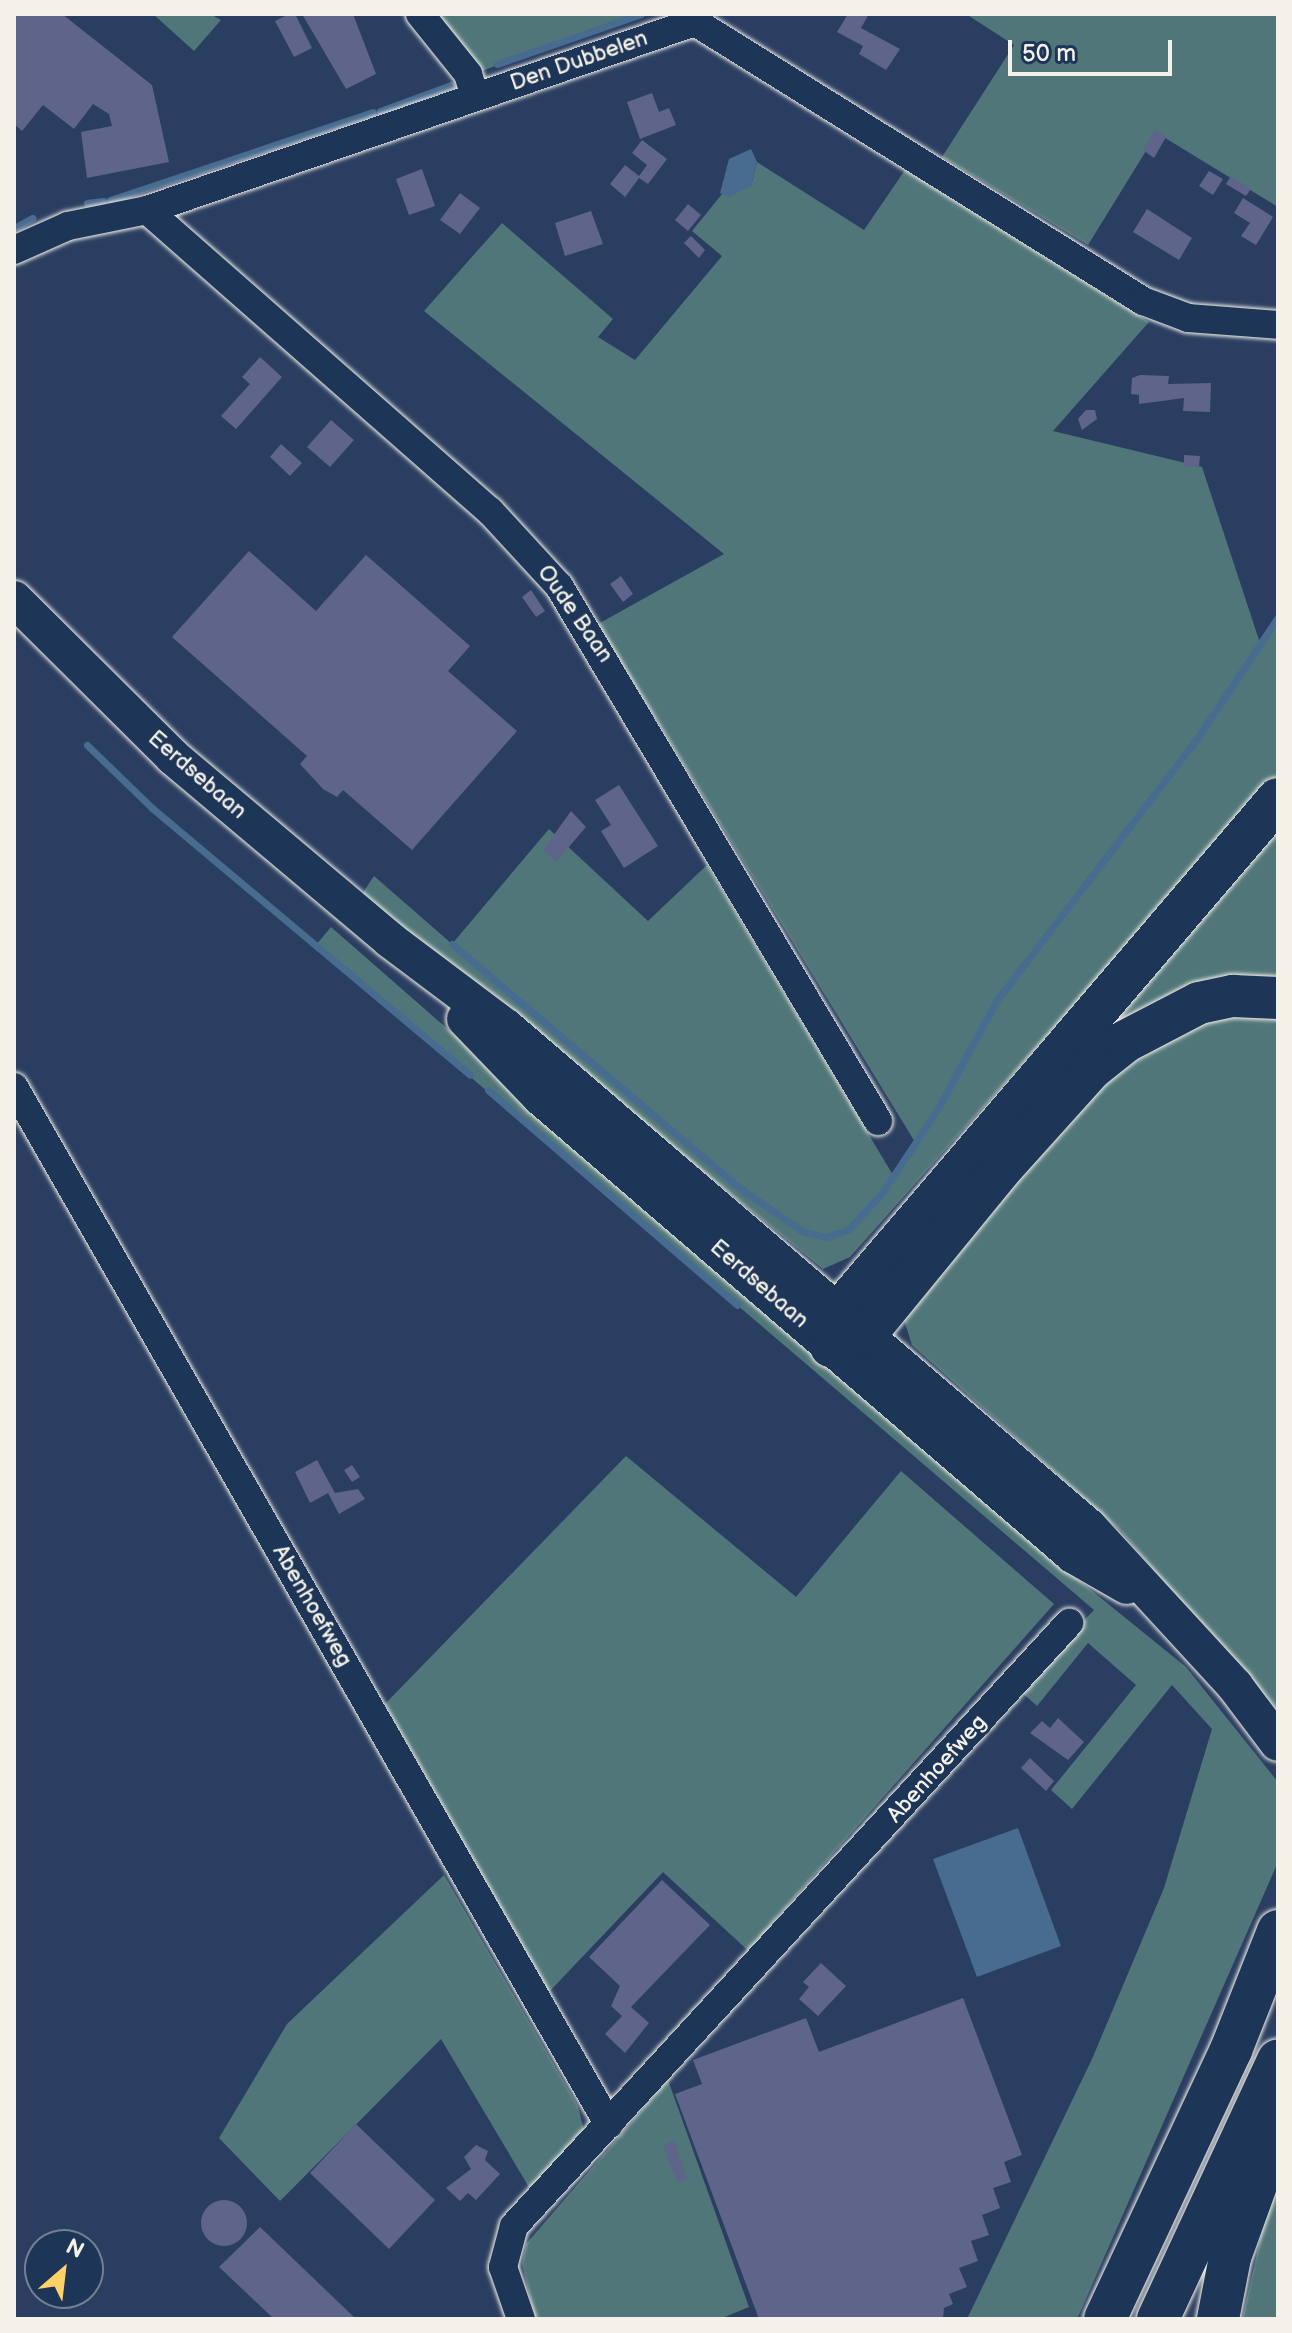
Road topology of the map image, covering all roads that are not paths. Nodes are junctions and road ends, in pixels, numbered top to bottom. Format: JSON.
{"nodes":[{"id":1,"x":420,"y":14,"type":"edge"},
{"id":2,"x":706,"y":18,"type":"edge"},
{"id":3,"x":475,"y":97,"type":"junction"},
{"id":4,"x":147,"y":210,"type":"junction"},
{"id":5,"x":14,"y":250,"type":"edge"},
{"id":6,"x":1278,"y":325,"type":"edge"},
{"id":7,"x":14,"y":599,"type":"edge"},
{"id":8,"x":1278,"y":799,"type":"edge"},
{"id":9,"x":1278,"y":998,"type":"edge"},
{"id":10,"x":14,"y":1087,"type":"edge"},
{"id":11,"x":878,"y":1121,"type":"dead end"},
{"id":12,"x":845,"y":1331,"type":"junction"},
{"id":13,"x":1069,"y":1623,"type":"dead end"},
{"id":14,"x":1278,"y":1743,"type":"edge"},
{"id":15,"x":1278,"y":1931,"type":"edge"},
{"id":16,"x":1278,"y":2060,"type":"edge"},
{"id":17,"x":1278,"y":2124,"type":"edge"},
{"id":18,"x":609,"y":2125,"type":"junction"},
{"id":19,"x":521,"y":2319,"type":"edge"},
{"id":20,"x":1105,"y":2319,"type":"edge"},
{"id":21,"x":1158,"y":2319,"type":"edge"},
{"id":22,"x":1218,"y":2319,"type":"edge"}],
"edges":[{"from":1,"to":3,"type":"street"},
{"from":2,"to":3,"type":"street","name":"Den Dubbelen"},
{"from":2,"to":6,"type":"street","name":"Den Dubbelen"},
{"from":3,"to":4,"type":"street","name":"Den Dubbelen"},
{"from":4,"to":5,"type":"street","name":"Den Dubbelen"},
{"from":4,"to":11,"type":"street","name":"Oude Baan"},
{"from":7,"to":12,"type":"main road","name":"Eerdsebaan"},
{"from":8,"to":12,"type":"highway"},
{"from":9,"to":12,"type":"highway"},
{"from":10,"to":18,"type":"street","name":"Abenhoefweg"},
{"from":12,"to":14,"type":"main road","name":"Eerdsebaan"},
{"from":13,"to":18,"type":"street","name":"Abenhoefweg"},
{"from":15,"to":20,"type":"highway"},
{"from":16,"to":21,"type":"highway"},
{"from":17,"to":22,"type":"highway"},
{"from":18,"to":19,"type":"street","name":"Abenhoefweg"}]}
